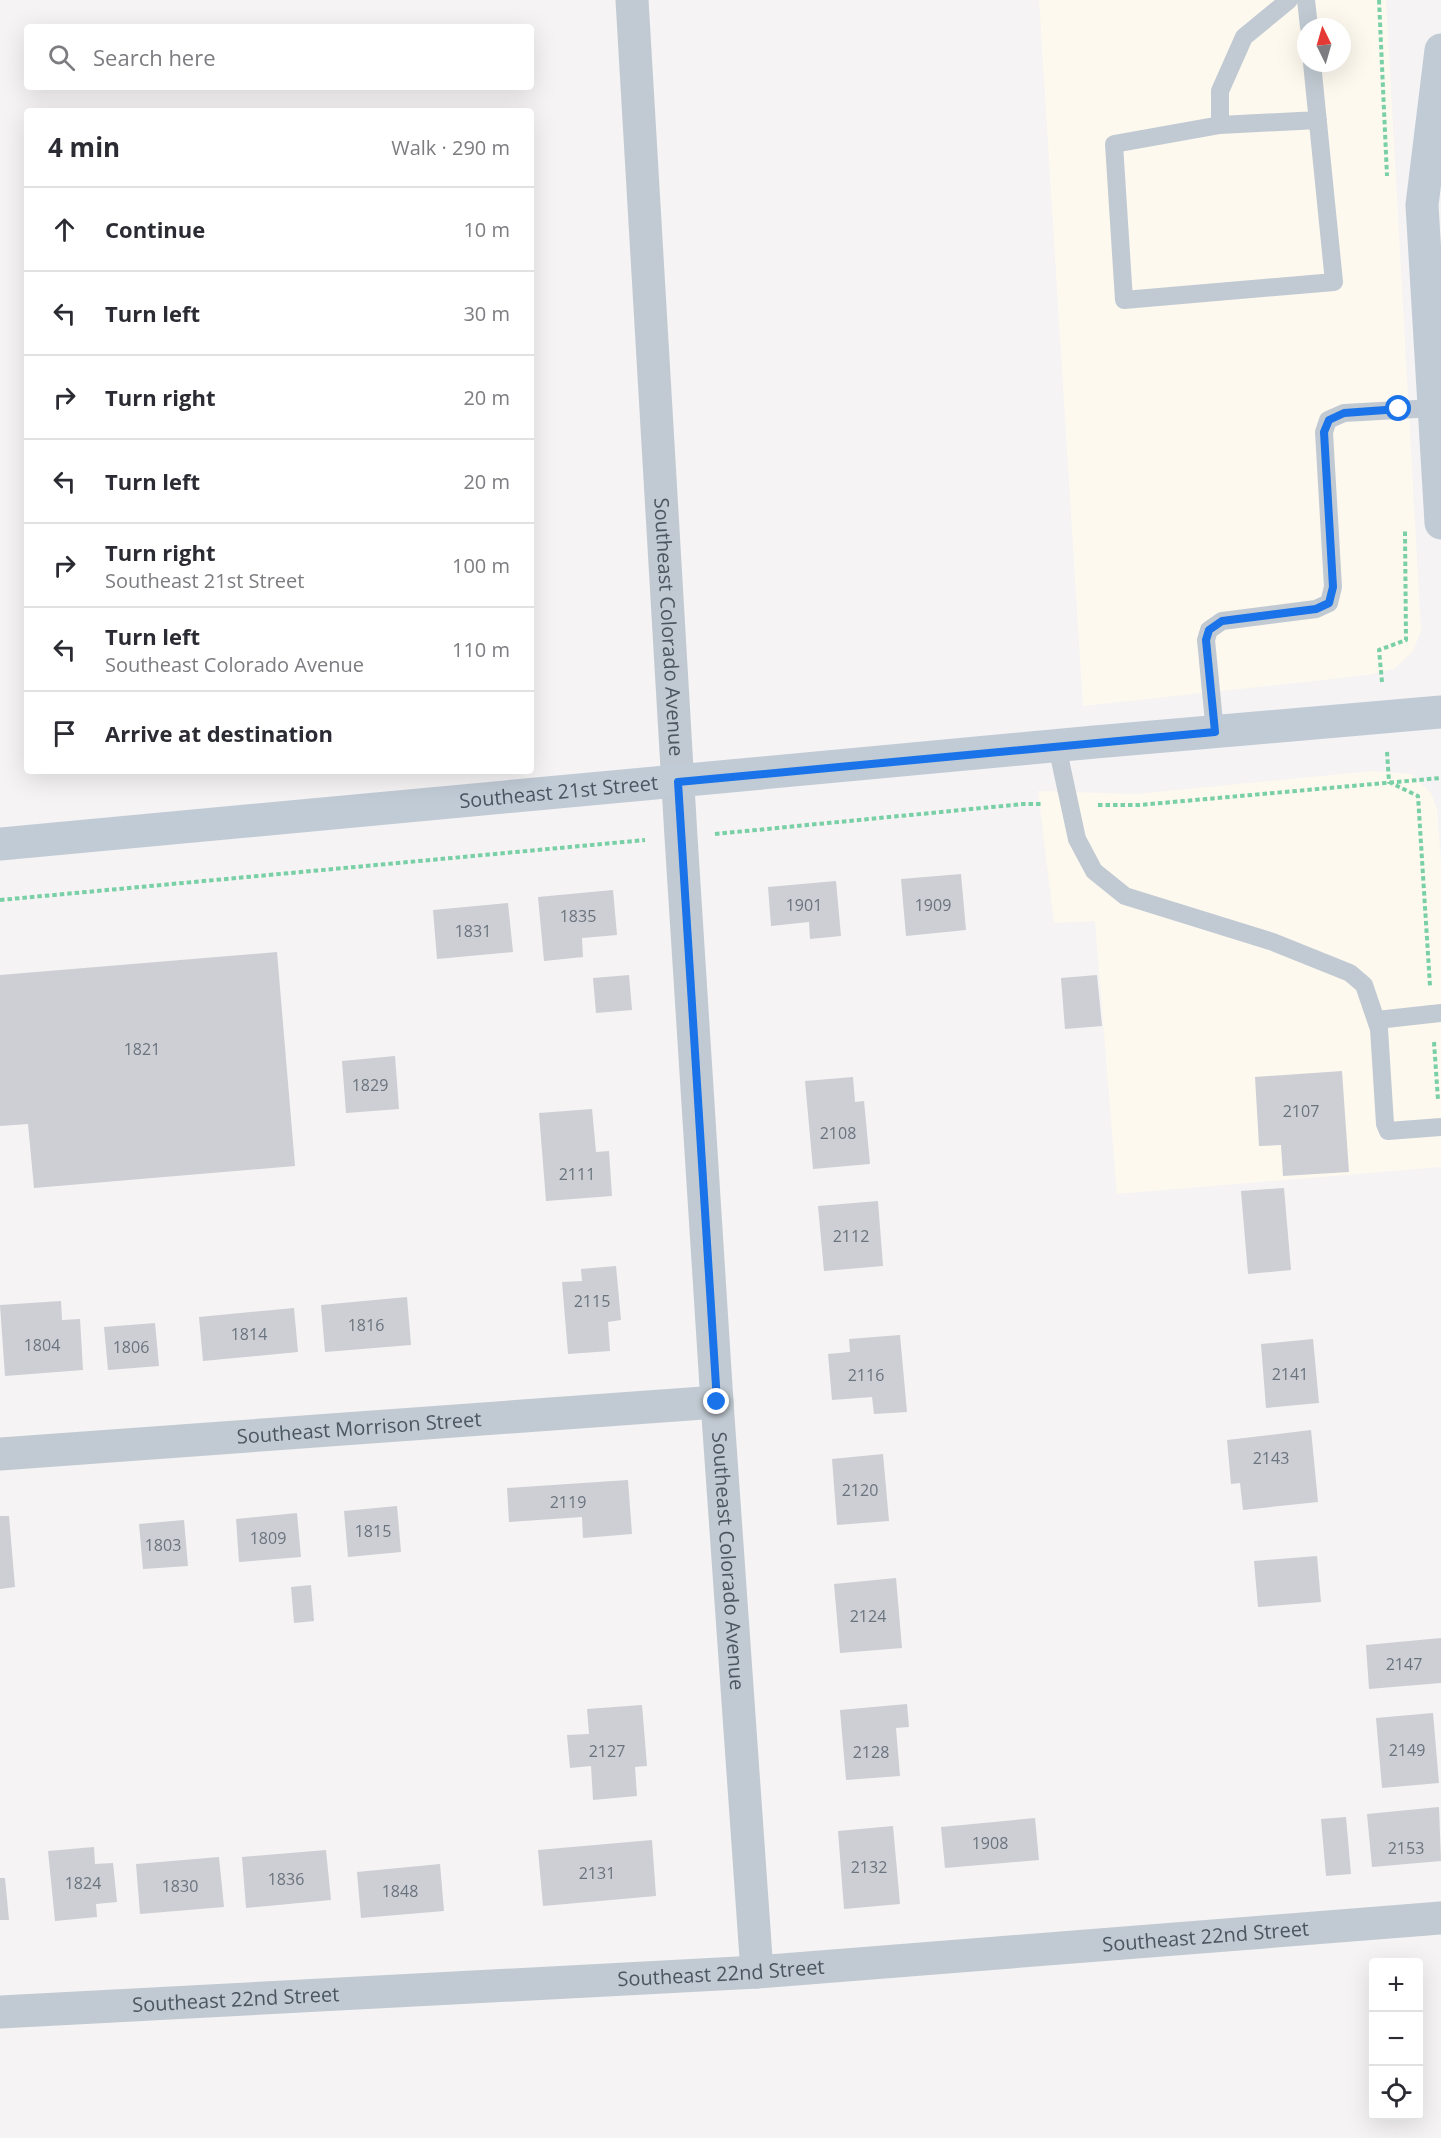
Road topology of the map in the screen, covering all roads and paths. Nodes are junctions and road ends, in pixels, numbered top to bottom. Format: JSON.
{"nodes":[{"id":1,"x":632,"y":0,"type":"edge"},
{"id":2,"x":1289,"y":0,"type":"edge"},
{"id":3,"x":1306,"y":0,"type":"edge"},
{"id":4,"x":1378,"y":0,"type":"edge"},
{"id":5,"x":1308,"y":18,"type":"edge"},
{"id":6,"x":1441,"y":50,"type":"edge"},
{"id":7,"x":1313,"y":72,"type":"edge"},
{"id":8,"x":1318,"y":120,"type":"junction"},
{"id":9,"x":1220,"y":125,"type":"junction"},
{"id":10,"x":1388,"y":187,"type":"dead end"},
{"id":11,"x":1434,"y":408,"type":"junction"},
{"id":12,"x":1405,"y":521,"type":"dead end"},
{"id":13,"x":1441,"y":523,"type":"edge"},
{"id":14,"x":1441,"y":712,"type":"edge"},
{"id":15,"x":1386,"y":717,"type":"junction"},
{"id":16,"x":1215,"y":732,"type":"junction"},
{"id":17,"x":1057,"y":746,"type":"junction"},
{"id":18,"x":1441,"y":778,"type":"edge"},
{"id":19,"x":678,"y":782,"type":"junction"},
{"id":20,"x":1389,"y":782,"type":"junction"},
{"id":21,"x":1070,"y":805,"type":"junction"},
{"id":22,"x":681,"y":837,"type":"junction"},
{"id":23,"x":0,"y":844,"type":"edge"},
{"id":24,"x":0,"y":900,"type":"edge"},
{"id":25,"x":1437,"y":1014,"type":"edge"},
{"id":26,"x":1377,"y":1020,"type":"junction"},
{"id":27,"x":1441,"y":1127,"type":"edge"},
{"id":28,"x":717,"y":1402,"type":"junction"},
{"id":29,"x":0,"y":1454,"type":"edge"},
{"id":30,"x":1441,"y":1918,"type":"edge"},
{"id":31,"x":757,"y":1972,"type":"junction"},
{"id":32,"x":0,"y":2012,"type":"edge"}],
"edges":[{"from":1,"to":19,"type":"street","name":"Southeast Colorado Avenue"},
{"from":2,"to":9,"type":"lane"},
{"from":3,"to":5,"type":"lane"},
{"from":4,"to":10,"type":"path"},
{"from":6,"to":11,"type":"main road"},
{"from":7,"to":8,"type":"lane"},
{"from":8,"to":9,"type":"lane"},
{"from":8,"to":9,"type":"lane"},
{"from":11,"to":13,"type":"main road"},
{"from":11,"to":16,"type":"lane"},
{"from":12,"to":15,"type":"path"},
{"from":14,"to":15,"type":"main road","name":"Southeast 21st Street"},
{"from":15,"to":16,"type":"main road","name":"Southeast 21st Street"},
{"from":15,"to":20,"type":"path"},
{"from":16,"to":17,"type":"main road","name":"Southeast 21st Street"},
{"from":17,"to":19,"type":"main road","name":"Southeast 21st Street"},
{"from":17,"to":21,"type":"lane"},
{"from":18,"to":20,"type":"path"},
{"from":19,"to":22,"type":"street","name":"Southeast Colorado Avenue"},
{"from":19,"to":23,"type":"main road","name":"Southeast 21st Street"},
{"from":20,"to":21,"type":"path"},
{"from":20,"to":25,"type":"path"},
{"from":21,"to":22,"type":"path"},
{"from":21,"to":26,"type":"lane"},
{"from":22,"to":24,"type":"path"},
{"from":22,"to":28,"type":"street","name":"Southeast Colorado Avenue"},
{"from":25,"to":26,"type":"lane"},
{"from":25,"to":27,"type":"path"},
{"from":26,"to":27,"type":"lane"},
{"from":28,"to":29,"type":"street","name":"Southeast Morrison Street"},
{"from":28,"to":31,"type":"street","name":"Southeast Colorado Avenue"},
{"from":30,"to":31,"type":"street","name":"Southeast 22nd Street"},
{"from":31,"to":32,"type":"street","name":"Southeast 22nd Street"}]}
